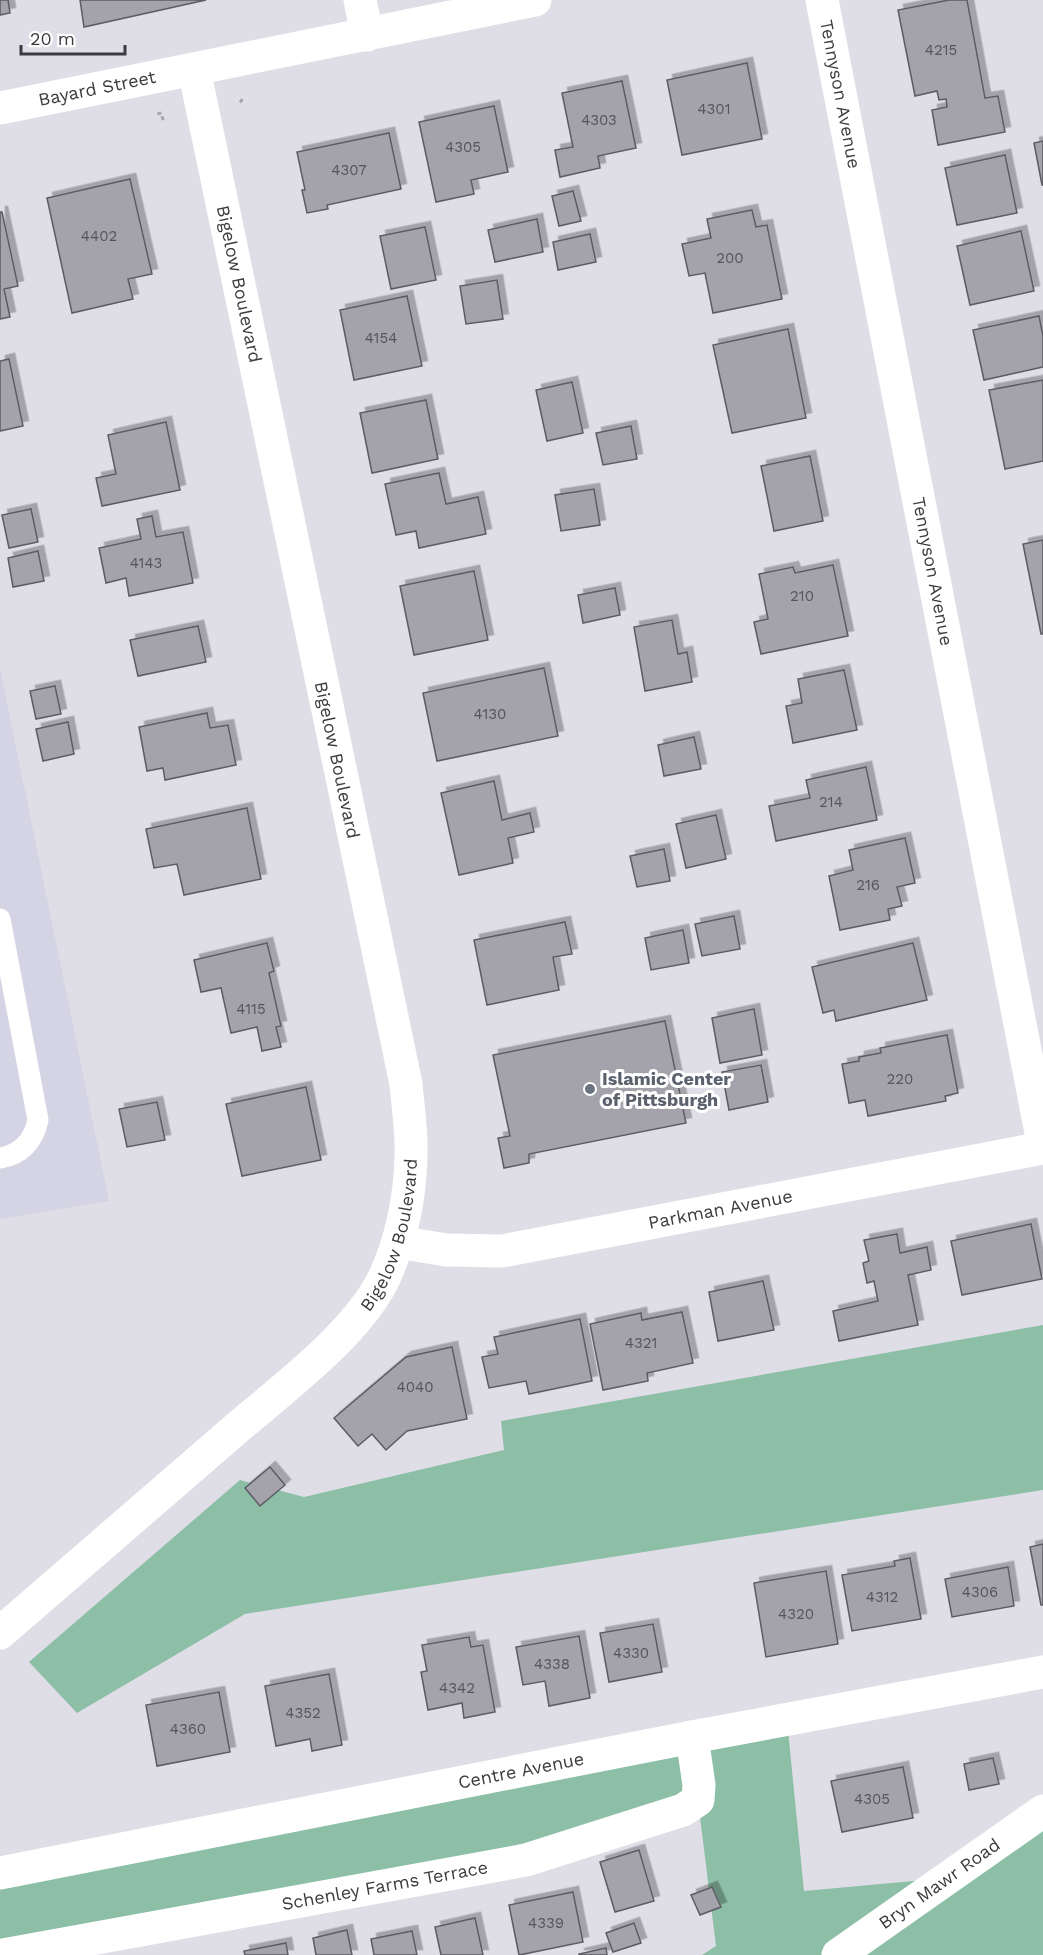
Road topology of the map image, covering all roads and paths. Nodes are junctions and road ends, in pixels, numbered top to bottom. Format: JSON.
{"nodes":[{"id":1,"x":360,"y":0,"type":"edge"},
{"id":2,"x":535,"y":0,"type":"edge"},
{"id":3,"x":822,"y":0,"type":"edge"},
{"id":4,"x":367,"y":35,"type":"junction"},
{"id":5,"x":194,"y":69,"type":"junction"},
{"id":6,"x":0,"y":108,"type":"edge"},
{"id":7,"x":158,"y":111,"type":"dead end"},
{"id":8,"x":167,"y":116,"type":"dead end"},
{"id":9,"x":0,"y":919,"type":"edge"},
{"id":10,"x":1043,"y":1143,"type":"edge"},
{"id":11,"x":1043,"y":1148,"type":"edge"},
{"id":12,"x":0,"y":1158,"type":"edge"},
{"id":13,"x":398,"y":1242,"type":"junction"},
{"id":14,"x":0,"y":1633,"type":"edge"},
{"id":15,"x":1043,"y":1672,"type":"edge"},
{"id":16,"x":692,"y":1737,"type":"junction"},
{"id":17,"x":1043,"y":1811,"type":"edge"},
{"id":18,"x":0,"y":1873,"type":"edge"},
{"id":19,"x":3,"y":1955,"type":"edge"},
{"id":20,"x":838,"y":1955,"type":"edge"}],
"edges":[{"from":1,"to":4,"type":"main road"},
{"from":2,"to":4,"type":"main road"},
{"from":3,"to":10,"type":"main road","name":"Tennyson Avenue"},
{"from":4,"to":5,"type":"main road"},
{"from":5,"to":6,"type":"main road","name":"Bayard Street"},
{"from":5,"to":13,"type":"main road","name":"Bigelow Boulevard"},
{"from":7,"to":8,"type":"path"},
{"from":9,"to":12,"type":"lane"},
{"from":11,"to":13,"type":"main road","name":"Parkman Avenue"},
{"from":13,"to":14,"type":"main road","name":"Bigelow Boulevard"},
{"from":15,"to":16,"type":"main road","name":"Centre Avenue"},
{"from":16,"to":18,"type":"main road","name":"Centre Avenue"},
{"from":16,"to":19,"type":"main road","name":"Schenley Farms Terrace"},
{"from":17,"to":20,"type":"main road","name":"Bryn Mawr Road"}]}
